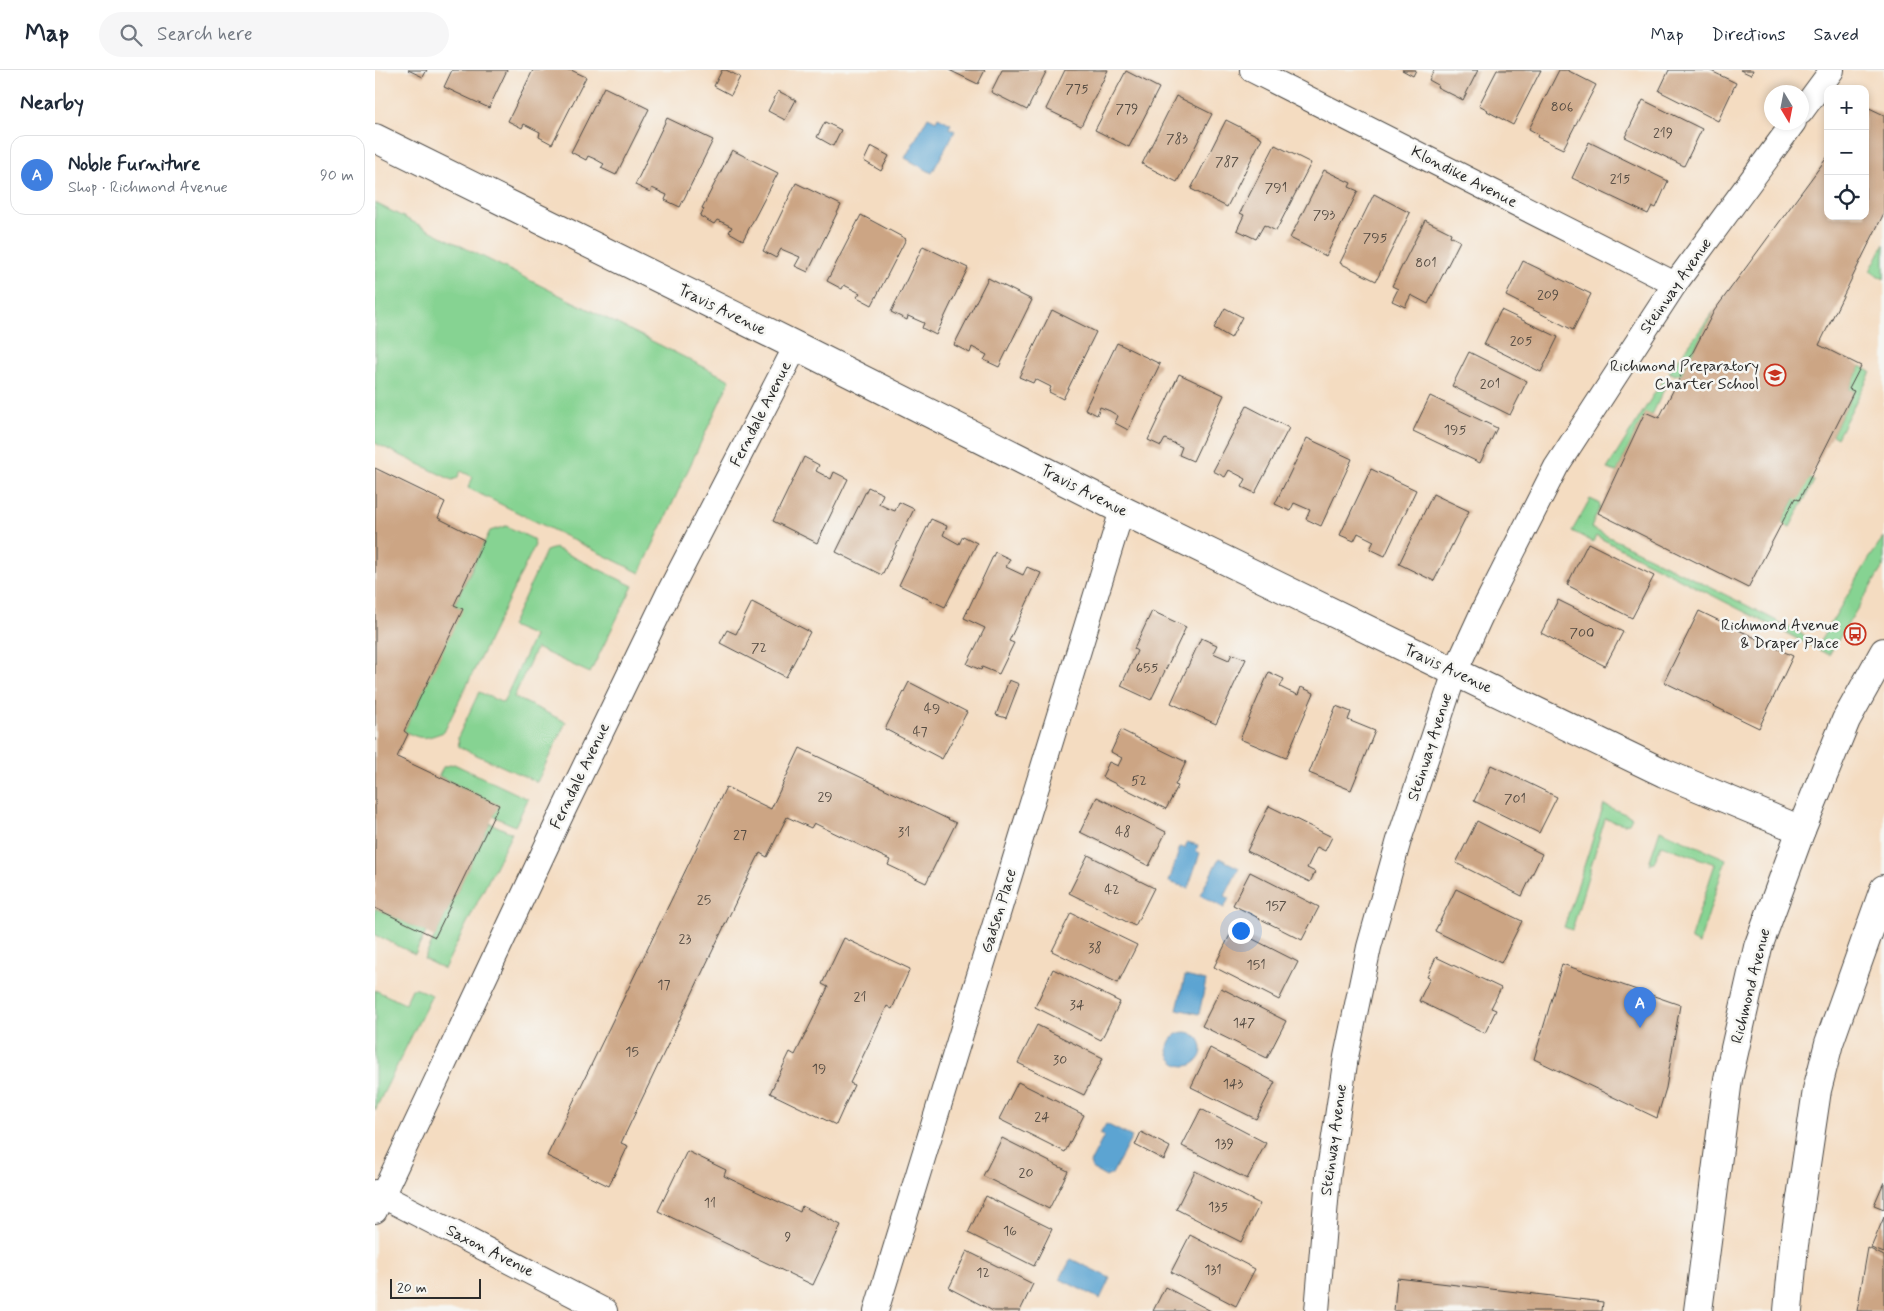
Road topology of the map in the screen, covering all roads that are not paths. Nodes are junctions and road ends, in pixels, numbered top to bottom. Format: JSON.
{"nodes":[{"id":1,"x":1252,"y":70,"type":"edge"},
{"id":2,"x":1833,"y":70,"type":"edge"},
{"id":3,"x":1809,"y":102,"type":"edge"},
{"id":4,"x":1788,"y":130,"type":"edge"},
{"id":5,"x":375,"y":138,"type":"edge"},
{"id":6,"x":1675,"y":284,"type":"junction"},
{"id":7,"x":796,"y":346,"type":"junction"},
{"id":8,"x":1122,"y":510,"type":"junction"},
{"id":9,"x":1884,"y":652,"type":"edge"},
{"id":10,"x":1455,"y":672,"type":"junction"},
{"id":11,"x":1801,"y":830,"type":"junction"},
{"id":12,"x":1884,"y":889,"type":"edge"},
{"id":13,"x":378,"y":1200,"type":"edge"},
{"id":14,"x":605,"y":1311,"type":"edge"},
{"id":15,"x":876,"y":1311,"type":"edge"},
{"id":16,"x":1317,"y":1311,"type":"edge"},
{"id":17,"x":1698,"y":1311,"type":"edge"},
{"id":18,"x":1787,"y":1311,"type":"edge"}],
"edges":[{"from":1,"to":6,"type":"street","name":"Klondike Avenue"},
{"from":2,"to":3,"type":"street"},
{"from":4,"to":6,"type":"street","name":"Steinway Avenue"},
{"from":5,"to":7,"type":"street","name":"Travis Avenue"},
{"from":6,"to":10,"type":"street","name":"Steinway Avenue"},
{"from":7,"to":8,"type":"street","name":"Travis Avenue"},
{"from":7,"to":13,"type":"street","name":"Ferndale Avenue"},
{"from":8,"to":10,"type":"street","name":"Travis Avenue"},
{"from":8,"to":15,"type":"street","name":"Gadsen Place"},
{"from":9,"to":11,"type":"street","name":"Richmond Avenue"},
{"from":10,"to":11,"type":"street","name":"Travis Avenue"},
{"from":10,"to":16,"type":"street","name":"Steinway Avenue"},
{"from":11,"to":17,"type":"street","name":"Richmond Avenue"},
{"from":12,"to":18,"type":"street"},
{"from":13,"to":14,"type":"street","name":"Saxon Avenue"}]}
